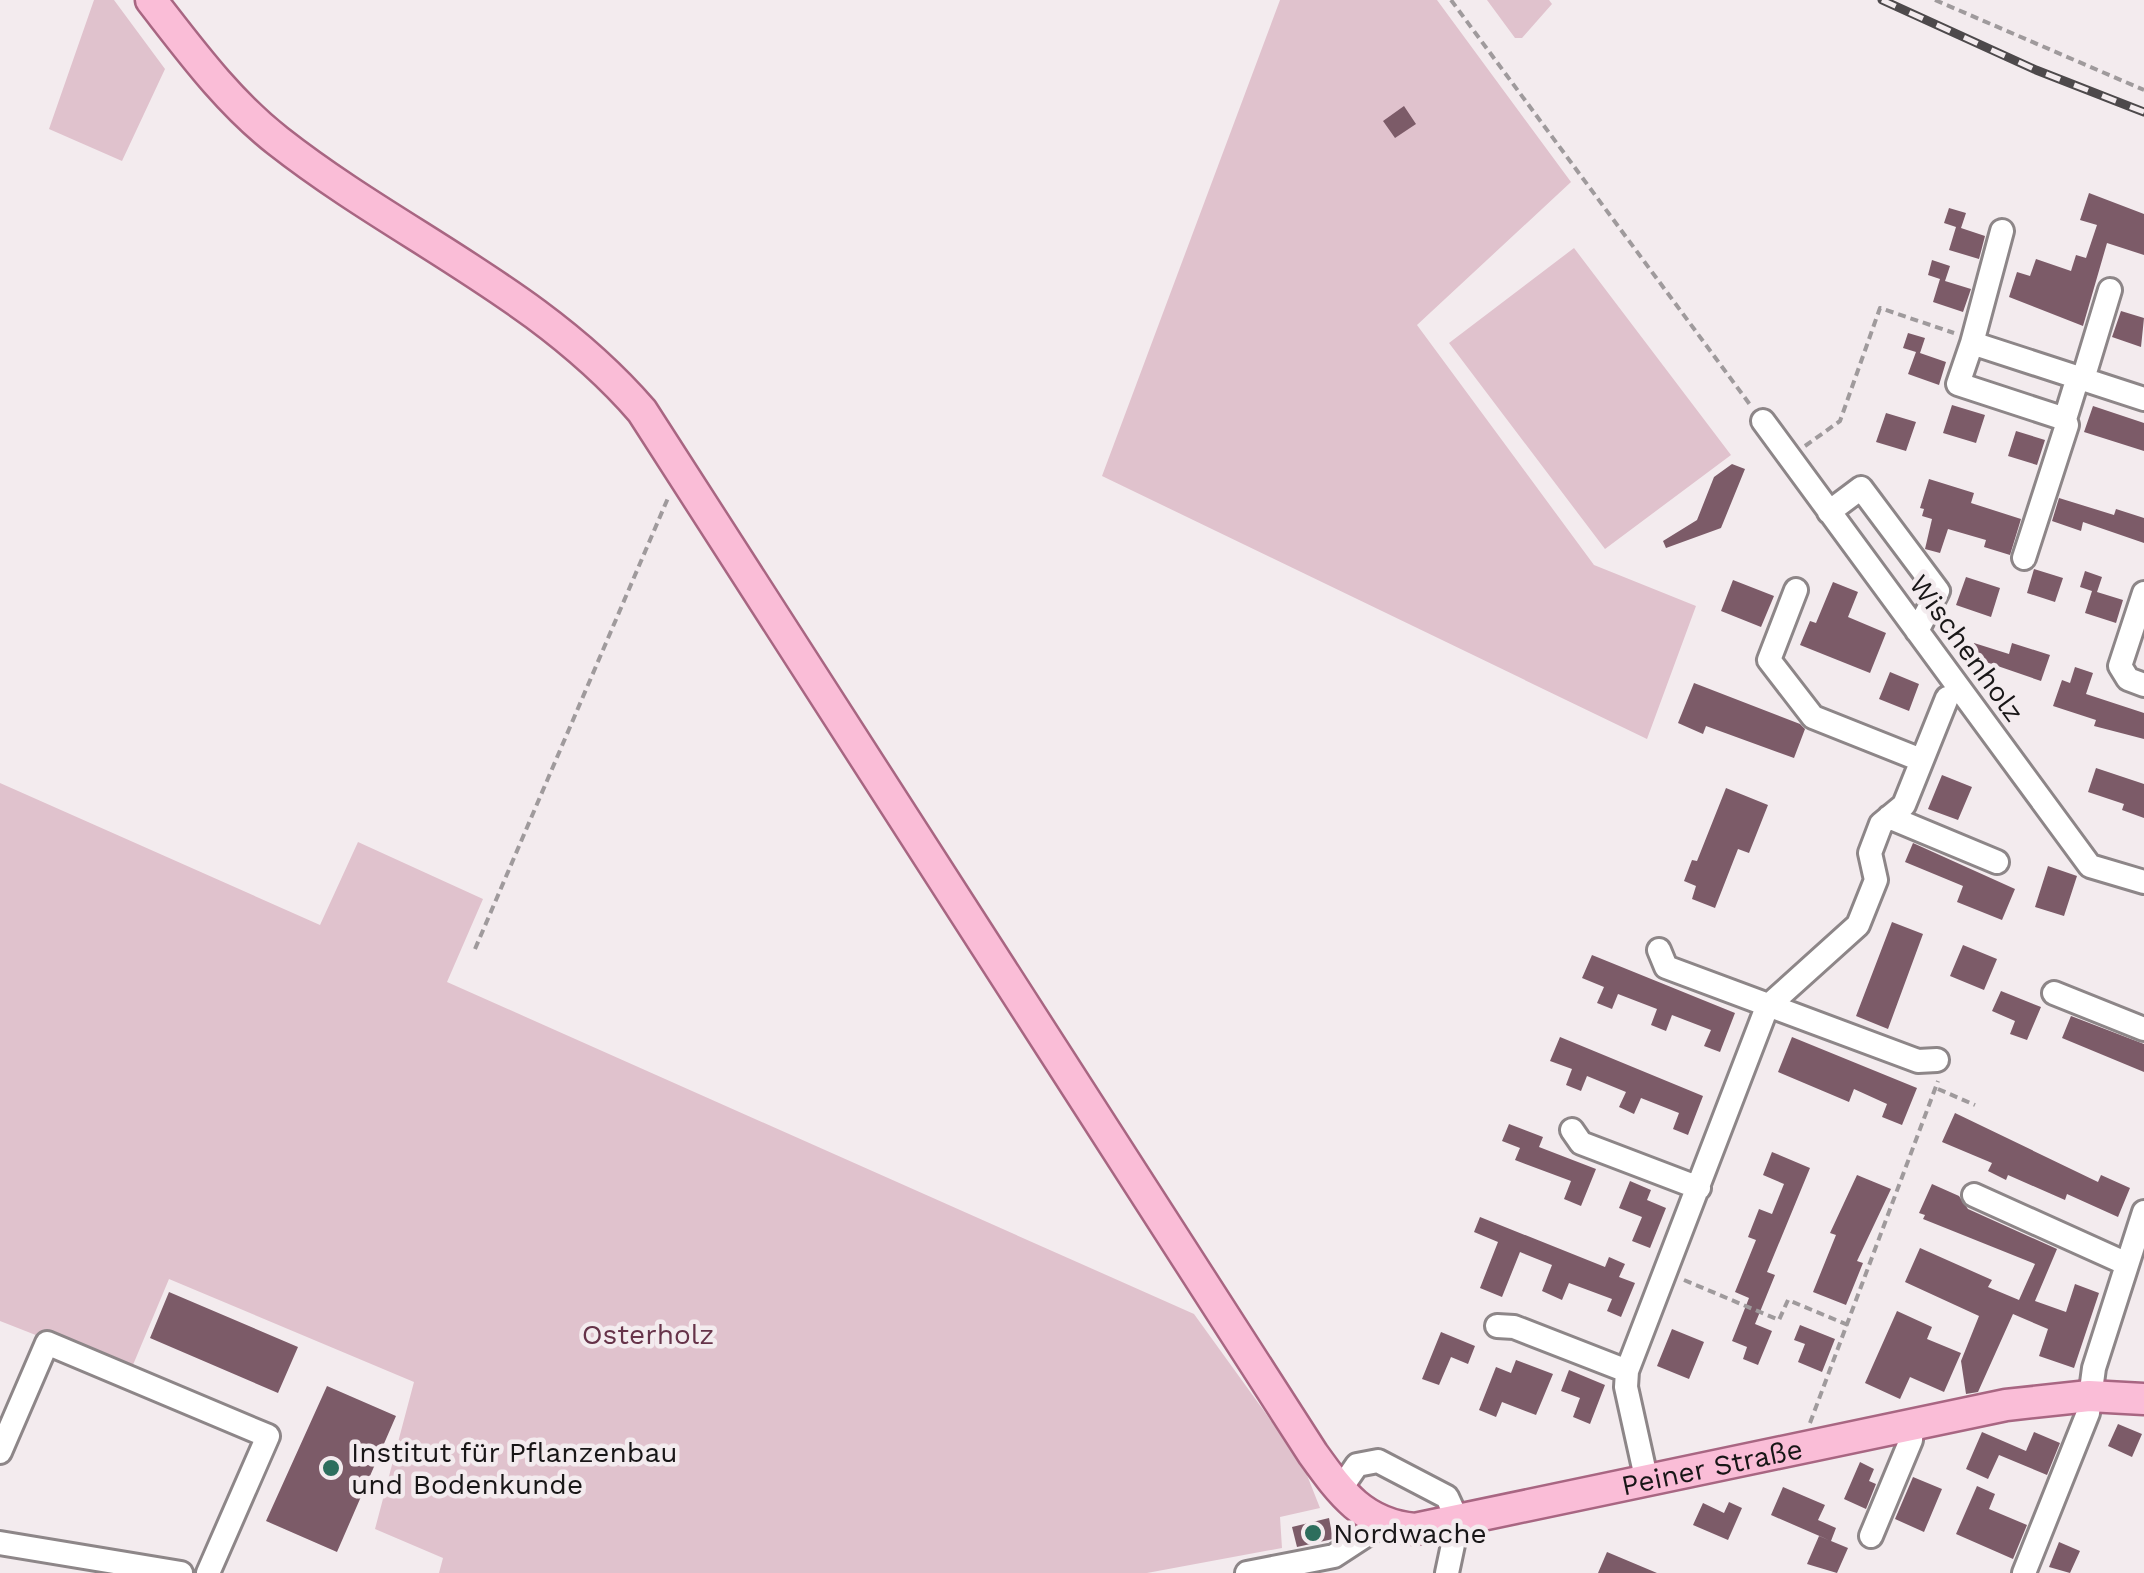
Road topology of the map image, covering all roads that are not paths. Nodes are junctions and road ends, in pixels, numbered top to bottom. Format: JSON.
{"nodes":[{"id":1,"x":151,"y":0,"type":"edge"},
{"id":2,"x":2002,"y":231,"type":"dead end"},
{"id":3,"x":2110,"y":290,"type":"dead end"},
{"id":4,"x":1972,"y":343,"type":"junction"},
{"id":5,"x":2080,"y":378,"type":"junction"},
{"id":6,"x":2144,"y":399,"type":"edge"},
{"id":7,"x":2065,"y":418,"type":"junction"},
{"id":8,"x":1762,"y":422,"type":"road end"},
{"id":9,"x":1829,"y":512,"type":"junction"},
{"id":10,"x":2024,"y":558,"type":"dead end"},
{"id":11,"x":1796,"y":590,"type":"dead end"},
{"id":12,"x":2143,"y":598,"type":"edge"},
{"id":13,"x":1917,"y":631,"type":"junction"},
{"id":14,"x":2144,"y":685,"type":"edge"},
{"id":15,"x":1947,"y":698,"type":"dead end"},
{"id":16,"x":1921,"y":760,"type":"junction"},
{"id":17,"x":1889,"y":817,"type":"junction"},
{"id":18,"x":1997,"y":862,"type":"dead end"},
{"id":19,"x":2144,"y":882,"type":"edge"},
{"id":20,"x":1659,"y":950,"type":"dead end"},
{"id":21,"x":2054,"y":993,"type":"dead end"},
{"id":22,"x":1767,"y":1006,"type":"junction"},
{"id":23,"x":2144,"y":1029,"type":"edge"},
{"id":24,"x":1938,"y":1060,"type":"road end"},
{"id":25,"x":1572,"y":1130,"type":"dead end"},
{"id":26,"x":1698,"y":1188,"type":"junction"},
{"id":27,"x":1974,"y":1196,"type":"dead end"},
{"id":28,"x":2144,"y":1212,"type":"edge"},
{"id":29,"x":2127,"y":1264,"type":"junction"},
{"id":30,"x":1497,"y":1326,"type":"dead end"},
{"id":31,"x":1627,"y":1371,"type":"junction"},
{"id":32,"x":2089,"y":1396,"type":"junction"},
{"id":33,"x":2144,"y":1400,"type":"edge"},
{"id":34,"x":5,"y":1425,"type":"edge"},
{"id":35,"x":1912,"y":1426,"type":"junction"},
{"id":36,"x":0,"y":1452,"type":"edge"},
{"id":37,"x":1647,"y":1482,"type":"junction"},
{"id":38,"x":1344,"y":1496,"type":"junction"},
{"id":39,"x":1458,"y":1522,"type":"junction"},
{"id":40,"x":1383,"y":1524,"type":"junction"},
{"id":41,"x":1871,"y":1536,"type":"dead end"},
{"id":42,"x":0,"y":1543,"type":"edge"},
{"id":43,"x":181,"y":1573,"type":"edge"},
{"id":44,"x":208,"y":1573,"type":"edge"},
{"id":45,"x":1247,"y":1573,"type":"edge"},
{"id":46,"x":1447,"y":1573,"type":"edge"},
{"id":47,"x":2024,"y":1573,"type":"edge"}],
"edges":[{"from":1,"to":38,"type":"main road"},
{"from":2,"to":4,"type":"street"},
{"from":3,"to":5,"type":"street"},
{"from":4,"to":5,"type":"street"},
{"from":4,"to":7,"type":"street"},
{"from":5,"to":6,"type":"street"},
{"from":5,"to":7,"type":"street"},
{"from":7,"to":10,"type":"street"},
{"from":8,"to":9,"type":"street","name":"Wischenholz"},
{"from":9,"to":13,"type":"street","name":"Wischenholz"},
{"from":9,"to":13,"type":"street"},
{"from":11,"to":16,"type":"street"},
{"from":12,"to":14,"type":"street"},
{"from":13,"to":19,"type":"street","name":"Wischenholz"},
{"from":15,"to":16,"type":"street"},
{"from":16,"to":17,"type":"street"},
{"from":17,"to":18,"type":"street"},
{"from":17,"to":22,"type":"street"},
{"from":20,"to":22,"type":"street"},
{"from":21,"to":23,"type":"street"},
{"from":22,"to":24,"type":"street"},
{"from":22,"to":26,"type":"street"},
{"from":25,"to":26,"type":"street"},
{"from":26,"to":31,"type":"street"},
{"from":27,"to":29,"type":"street"},
{"from":28,"to":29,"type":"street"},
{"from":29,"to":32,"type":"street"},
{"from":30,"to":31,"type":"street"},
{"from":31,"to":37,"type":"street"},
{"from":32,"to":33,"type":"main road","name":"Peiner Straße"},
{"from":32,"to":35,"type":"main road","name":"Peiner Straße"},
{"from":32,"to":47,"type":"street"},
{"from":34,"to":36,"type":"street"},
{"from":34,"to":44,"type":"street"},
{"from":35,"to":37,"type":"main road","name":"Peiner Straße"},
{"from":35,"to":41,"type":"street"},
{"from":37,"to":39,"type":"main road","name":"Peiner Straße"},
{"from":38,"to":39,"type":"street"},
{"from":38,"to":40,"type":"main road"},
{"from":39,"to":40,"type":"main road","name":"Peiner Straße"},
{"from":39,"to":46,"type":"street"},
{"from":40,"to":45,"type":"street"},
{"from":42,"to":43,"type":"street"}]}
